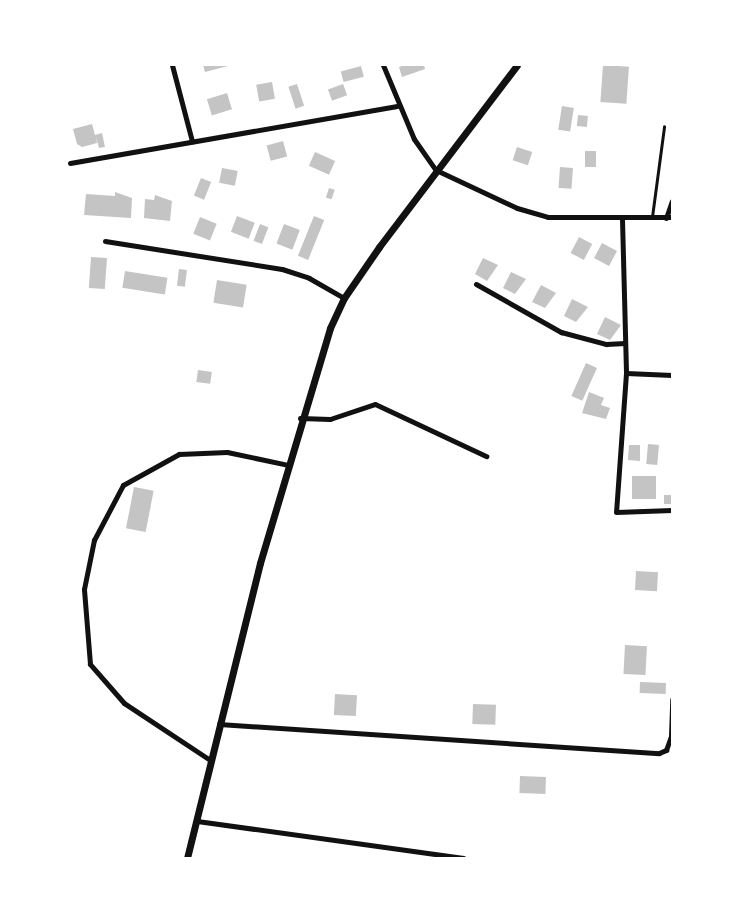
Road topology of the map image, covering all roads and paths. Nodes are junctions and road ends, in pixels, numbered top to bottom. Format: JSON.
{"nodes":[{"id":1,"x":172,"y":65,"type":"edge"},
{"id":2,"x":384,"y":65,"type":"edge"},
{"id":3,"x":517,"y":65,"type":"edge"},
{"id":4,"x":397,"y":106,"type":"junction"},
{"id":5,"x":664,"y":127,"type":"dead end"},
{"id":6,"x":192,"y":141,"type":"junction"},
{"id":7,"x":70,"y":163,"type":"dead end"},
{"id":8,"x":436,"y":170,"type":"junction"},
{"id":9,"x":672,"y":201,"type":"edge"},
{"id":10,"x":652,"y":218,"type":"junction"},
{"id":11,"x":669,"y":218,"type":"edge"},
{"id":12,"x":622,"y":219,"type":"junction"},
{"id":13,"x":105,"y":241,"type":"dead end"},
{"id":14,"x":476,"y":284,"type":"dead end"},
{"id":15,"x":344,"y":298,"type":"junction"},
{"id":16,"x":625,"y":343,"type":"junction"},
{"id":17,"x":626,"y":373,"type":"junction"},
{"id":18,"x":672,"y":374,"type":"edge"},
{"id":19,"x":300,"y":418,"type":"junction"},
{"id":20,"x":486,"y":456,"type":"dead end"},
{"id":21,"x":288,"y":465,"type":"junction"},
{"id":22,"x":672,"y":510,"type":"edge"},
{"id":23,"x":672,"y":699,"type":"edge"},
{"id":24,"x":218,"y":724,"type":"junction"},
{"id":25,"x":210,"y":760,"type":"junction"},
{"id":26,"x":196,"y":821,"type":"junction"},
{"id":27,"x":187,"y":858,"type":"edge"},
{"id":28,"x":463,"y":858,"type":"edge"}],
"edges":[{"from":1,"to":6,"type":"street"},
{"from":2,"to":4,"type":"street"},
{"from":3,"to":8,"type":"street"},
{"from":4,"to":6,"type":"street"},
{"from":4,"to":8,"type":"street"},
{"from":5,"to":10,"type":"lane"},
{"from":6,"to":7,"type":"street"},
{"from":8,"to":12,"type":"street"},
{"from":8,"to":15,"type":"street"},
{"from":9,"to":11,"type":"street"},
{"from":10,"to":11,"type":"street"},
{"from":10,"to":12,"type":"street"},
{"from":12,"to":16,"type":"street"},
{"from":13,"to":15,"type":"street"},
{"from":14,"to":16,"type":"street"},
{"from":15,"to":19,"type":"street"},
{"from":16,"to":17,"type":"street"},
{"from":17,"to":18,"type":"street"},
{"from":17,"to":22,"type":"street"},
{"from":19,"to":20,"type":"street"},
{"from":19,"to":21,"type":"street"},
{"from":21,"to":24,"type":"street"},
{"from":21,"to":25,"type":"street"},
{"from":23,"to":24,"type":"street"},
{"from":24,"to":25,"type":"street"},
{"from":25,"to":26,"type":"street"},
{"from":26,"to":27,"type":"street"},
{"from":26,"to":28,"type":"street"}]}
